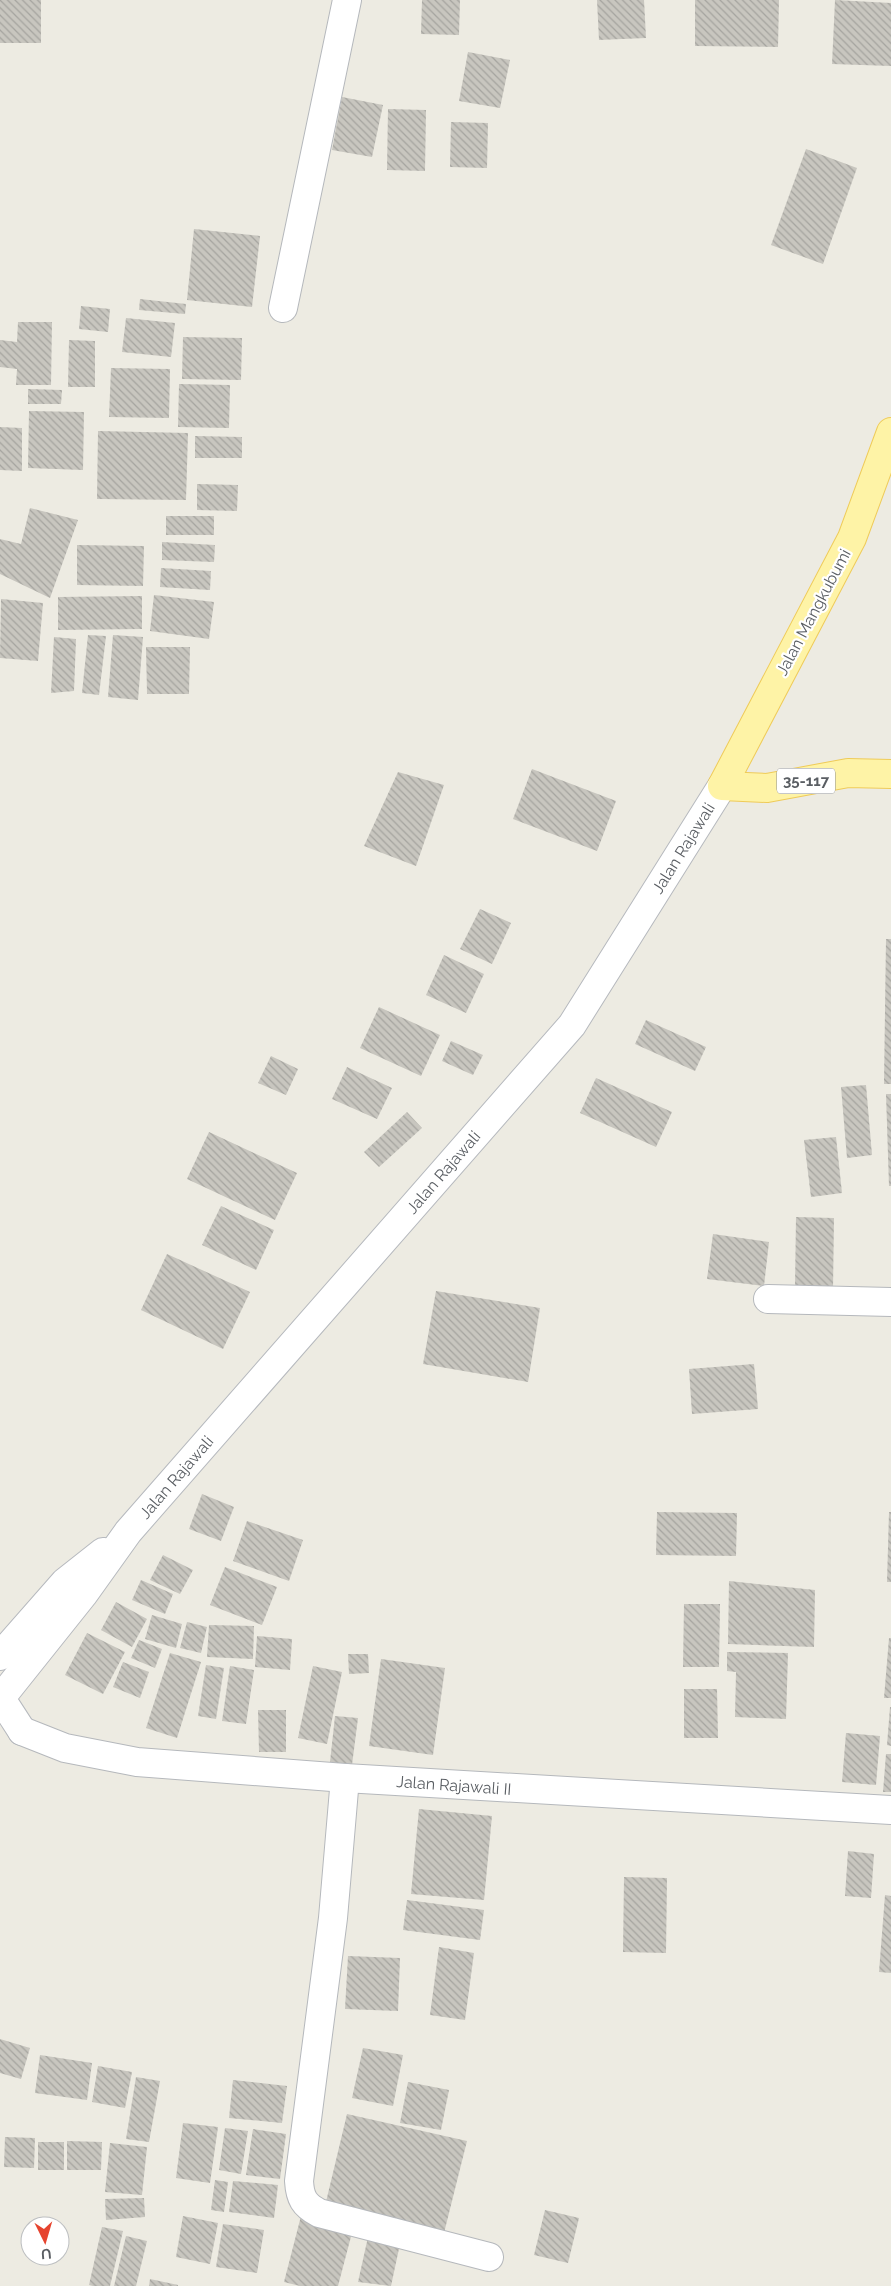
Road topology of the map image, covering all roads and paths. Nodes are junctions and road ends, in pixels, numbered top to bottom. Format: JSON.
{"nodes":[{"id":1,"x":346,"y":0,"type":"edge"},
{"id":2,"x":283,"y":308,"type":"dead end"},
{"id":3,"x":891,"y":432,"type":"edge"},
{"id":4,"x":891,"y":774,"type":"edge"},
{"id":5,"x":722,"y":786,"type":"junction"},
{"id":6,"x":768,"y":1299,"type":"dead end"},
{"id":7,"x":891,"y":1302,"type":"edge"},
{"id":8,"x":128,"y":1532,"type":"junction"},
{"id":9,"x":0,"y":1656,"type":"edge"},
{"id":10,"x":0,"y":1698,"type":"edge"},
{"id":11,"x":11,"y":1727,"type":"edge"},
{"id":12,"x":345,"y":1778,"type":"junction"},
{"id":13,"x":891,"y":1810,"type":"edge"},
{"id":14,"x":489,"y":2257,"type":"dead end"}],
"edges":[{"from":1,"to":2,"type":"street"},
{"from":3,"to":5,"type":"main road","name":"Jalan Mangkubumi"},
{"from":4,"to":5,"type":"main road","number":"35-117"},
{"from":5,"to":8,"type":"street","name":"Jalan Rajawali"},
{"from":6,"to":7,"type":"street"},
{"from":8,"to":9,"type":"street","name":"Jalan Rajawali"},
{"from":8,"to":10,"type":"street","name":"Jalan Rajawali"},
{"from":10,"to":11,"type":"street"},
{"from":11,"to":12,"type":"street","name":"Jalan Rajawali II"},
{"from":12,"to":13,"type":"street","name":"Jalan Rajawali II"},
{"from":12,"to":14,"type":"street"}]}
